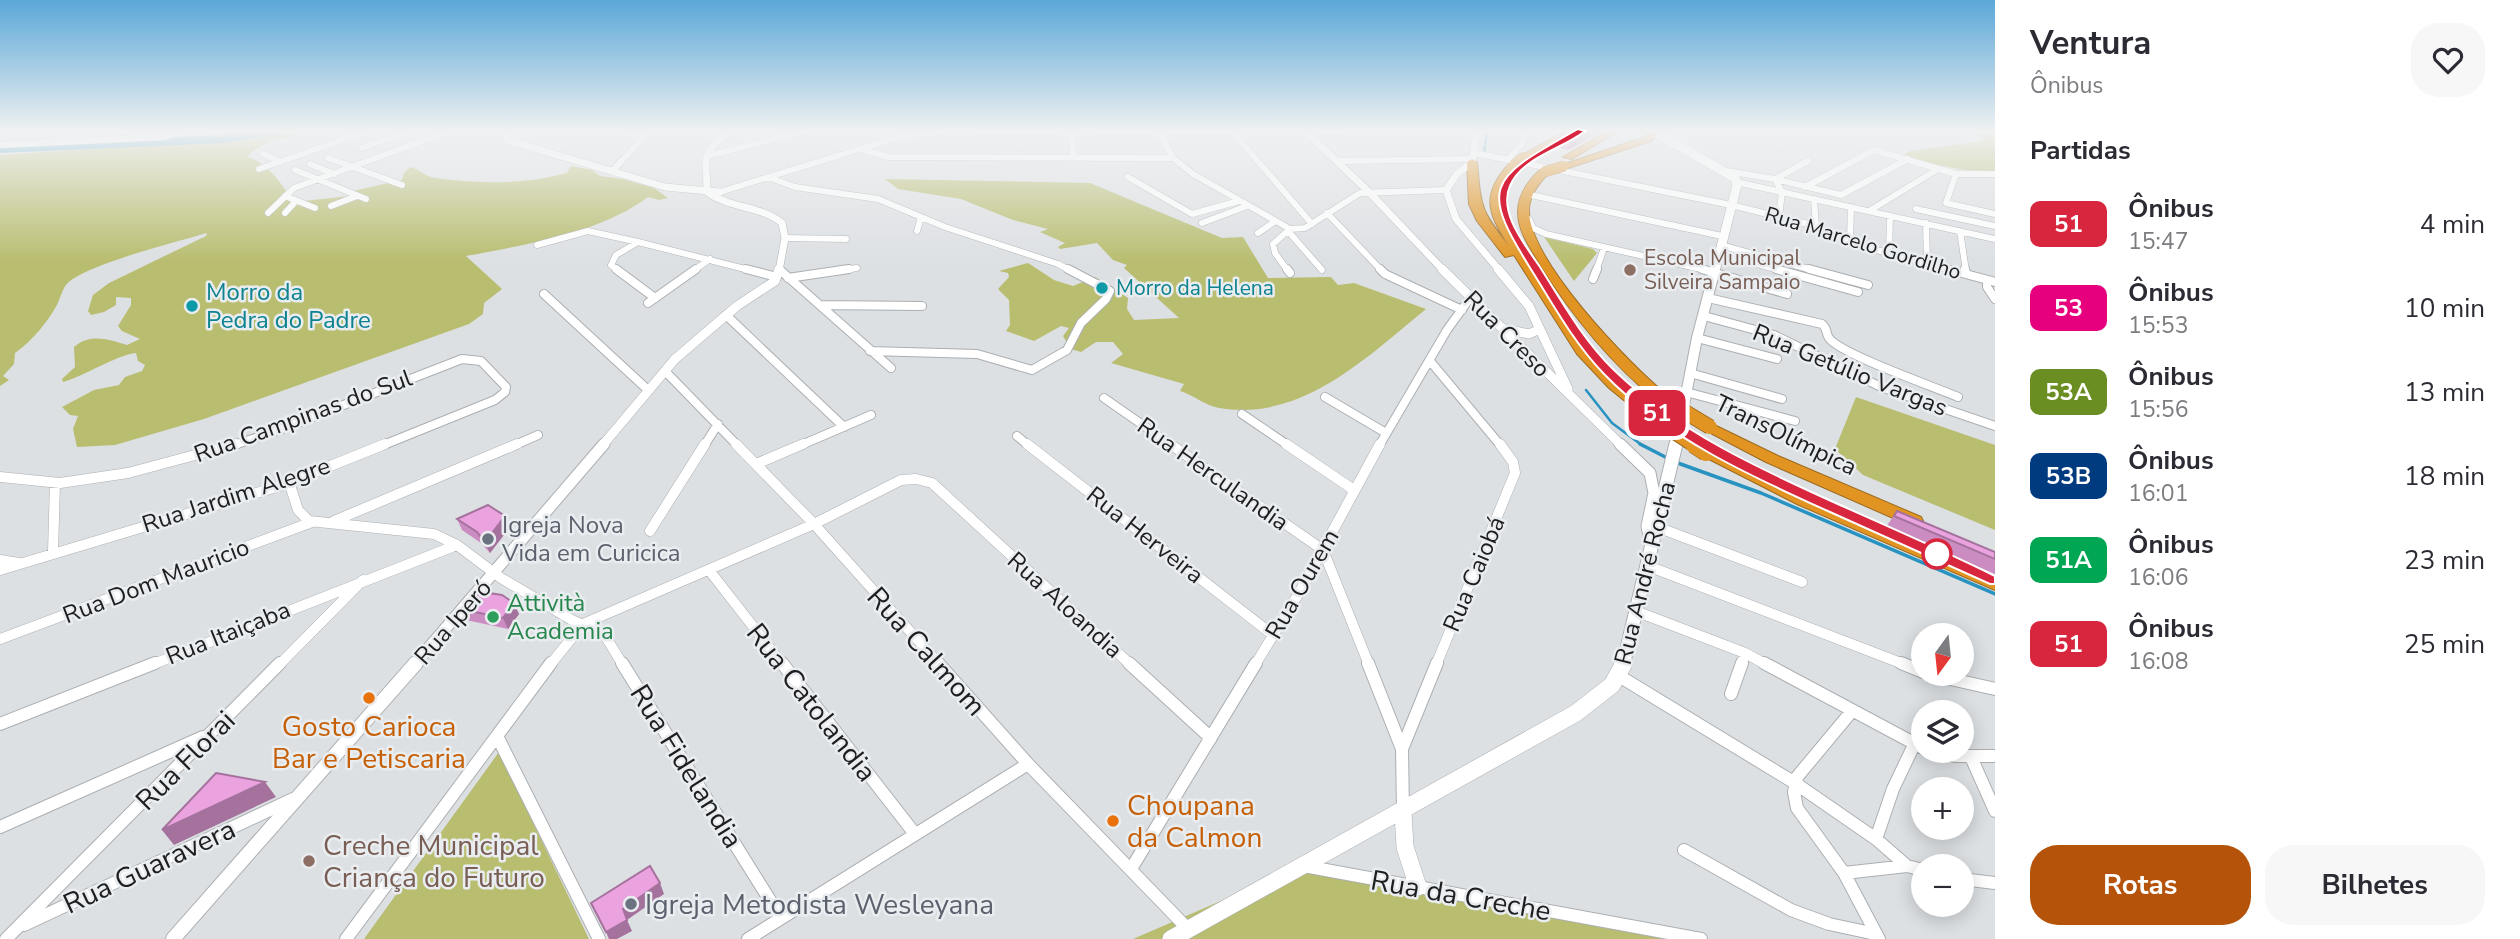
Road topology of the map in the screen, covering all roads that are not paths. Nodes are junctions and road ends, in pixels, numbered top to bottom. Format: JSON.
{"nodes":[{"id":1,"x":1956,"y":174,"type":"edge"},
{"id":2,"x":306,"y":175,"type":"edge"},
{"id":3,"x":332,"y":175,"type":"edge"},
{"id":4,"x":374,"y":175,"type":"edge"},
{"id":5,"x":628,"y":175,"type":"edge"},
{"id":6,"x":705,"y":175,"type":"edge"},
{"id":7,"x":775,"y":175,"type":"edge"},
{"id":8,"x":1193,"y":175,"type":"edge"},
{"id":9,"x":1270,"y":175,"type":"edge"},
{"id":10,"x":1352,"y":175,"type":"edge"},
{"id":11,"x":1456,"y":175,"type":"edge"},
{"id":12,"x":1473,"y":175,"type":"edge"},
{"id":13,"x":1505,"y":175,"type":"edge"},
{"id":14,"x":1541,"y":175,"type":"edge"},
{"id":15,"x":1586,"y":175,"type":"edge"},
{"id":16,"x":1729,"y":175,"type":"edge"},
{"id":17,"x":1749,"y":175,"type":"edge"},
{"id":18,"x":1783,"y":175,"type":"edge"},
{"id":19,"x":1828,"y":175,"type":"edge"},
{"id":20,"x":1879,"y":175,"type":"edge"},
{"id":21,"x":1928,"y":175,"type":"edge"},
{"id":22,"x":768,"y":177,"type":"junction"},
{"id":23,"x":1128,"y":177,"type":"dead end"},
{"id":24,"x":1775,"y":179,"type":"junction"},
{"id":25,"x":318,"y":180,"type":"junction"},
{"id":26,"x":1736,"y":182,"type":"junction"},
{"id":27,"x":402,"y":185,"type":"dead end"},
{"id":28,"x":1805,"y":187,"type":"junction"},
{"id":29,"x":707,"y":189,"type":"junction"},
{"id":30,"x":1446,"y":190,"type":"junction"},
{"id":31,"x":720,"y":192,"type":"junction"},
{"id":32,"x":1369,"y":192,"type":"junction"},
{"id":33,"x":1782,"y":192,"type":"junction"},
{"id":34,"x":285,"y":196,"type":"junction"},
{"id":35,"x":357,"y":196,"type":"junction"},
{"id":36,"x":366,"y":199,"type":"dead end"},
{"id":37,"x":1814,"y":199,"type":"junction"},
{"id":38,"x":296,"y":201,"type":"junction"},
{"id":39,"x":1239,"y":201,"type":"junction"},
{"id":40,"x":739,"y":204,"type":"junction"},
{"id":41,"x":1731,"y":205,"type":"junction"},
{"id":42,"x":331,"y":206,"type":"dead end"},
{"id":43,"x":1247,"y":206,"type":"junction"},
{"id":44,"x":1851,"y":207,"type":"junction"},
{"id":45,"x":315,"y":208,"type":"dead end"},
{"id":46,"x":1916,"y":209,"type":"dead end"},
{"id":47,"x":1869,"y":211,"type":"junction"},
{"id":48,"x":268,"y":213,"type":"dead end"},
{"id":49,"x":285,"y":213,"type":"dead end"},
{"id":50,"x":1327,"y":213,"type":"junction"},
{"id":51,"x":1995,"y":214,"type":"edge"},
{"id":52,"x":1779,"y":216,"type":"junction"},
{"id":53,"x":1889,"y":216,"type":"junction"},
{"id":54,"x":921,"y":217,"type":"junction"},
{"id":55,"x":1274,"y":222,"type":"junction"},
{"id":56,"x":1202,"y":223,"type":"dead end"},
{"id":57,"x":1926,"y":223,"type":"junction"},
{"id":58,"x":1312,"y":224,"type":"junction"},
{"id":59,"x":1816,"y":226,"type":"junction"},
{"id":60,"x":1995,"y":226,"type":"edge"},
{"id":61,"x":1289,"y":230,"type":"junction"},
{"id":62,"x":917,"y":231,"type":"dead end"},
{"id":63,"x":1961,"y":231,"type":"junction"},
{"id":64,"x":1258,"y":233,"type":"dead end"},
{"id":65,"x":785,"y":238,"type":"junction"},
{"id":66,"x":846,"y":239,"type":"dead end"},
{"id":67,"x":1995,"y":239,"type":"edge"},
{"id":68,"x":1850,"y":240,"type":"junction"},
{"id":69,"x":638,"y":242,"type":"junction"},
{"id":70,"x":537,"y":245,"type":"dead end"},
{"id":71,"x":1720,"y":245,"type":"junction"},
{"id":72,"x":1604,"y":248,"type":"junction"},
{"id":73,"x":1889,"y":253,"type":"junction"},
{"id":74,"x":710,"y":259,"type":"junction"},
{"id":75,"x":1927,"y":264,"type":"junction"},
{"id":76,"x":857,"y":268,"type":"dead end"},
{"id":77,"x":1322,"y":270,"type":"dead end"},
{"id":78,"x":1714,"y":272,"type":"junction"},
{"id":79,"x":1995,"y":272,"type":"edge"},
{"id":80,"x":1290,"y":273,"type":"dead end"},
{"id":81,"x":1966,"y":273,"type":"junction"},
{"id":82,"x":776,"y":277,"type":"junction"},
{"id":83,"x":788,"y":278,"type":"junction"},
{"id":84,"x":1593,"y":279,"type":"dead end"},
{"id":85,"x":1991,"y":281,"type":"edge"},
{"id":86,"x":1868,"y":285,"type":"dead end"},
{"id":87,"x":1858,"y":292,"type":"dead end"},
{"id":88,"x":544,"y":294,"type":"dead end"},
{"id":89,"x":1787,"y":294,"type":"dead end"},
{"id":90,"x":1470,"y":298,"type":"junction"},
{"id":91,"x":1708,"y":298,"type":"junction"},
{"id":92,"x":1995,"y":299,"type":"edge"},
{"id":93,"x":820,"y":306,"type":"junction"},
{"id":94,"x":922,"y":306,"type":"dead end"},
{"id":95,"x":1462,"y":310,"type":"junction"},
{"id":96,"x":1554,"y":310,"type":"junction"},
{"id":97,"x":726,"y":315,"type":"junction"},
{"id":98,"x":1704,"y":316,"type":"junction"},
{"id":99,"x":1502,"y":328,"type":"junction"},
{"id":100,"x":1540,"y":329,"type":"junction"},
{"id":101,"x":1697,"y":338,"type":"junction"},
{"id":102,"x":870,"y":351,"type":"junction"},
{"id":103,"x":1777,"y":359,"type":"dead end"},
{"id":104,"x":1430,"y":361,"type":"junction"},
{"id":105,"x":891,"y":368,"type":"dead end"},
{"id":106,"x":665,"y":371,"type":"junction"},
{"id":107,"x":1690,"y":373,"type":"junction"},
{"id":108,"x":648,"y":390,"type":"junction"},
{"id":109,"x":505,"y":392,"type":"joint"},
{"id":110,"x":1686,"y":392,"type":"junction"},
{"id":111,"x":1325,"y":397,"type":"dead end"},
{"id":112,"x":1958,"y":397,"type":"dead end"},
{"id":113,"x":1104,"y":398,"type":"dead end"},
{"id":114,"x":1572,"y":398,"type":"junction"},
{"id":115,"x":1782,"y":399,"type":"dead end"},
{"id":116,"x":1242,"y":414,"type":"dead end"},
{"id":117,"x":871,"y":415,"type":"dead end"},
{"id":118,"x":1795,"y":421,"type":"dead end"},
{"id":119,"x":718,"y":424,"type":"junction"},
{"id":120,"x":1995,"y":426,"type":"edge"},
{"id":121,"x":844,"y":427,"type":"junction"},
{"id":122,"x":1386,"y":433,"type":"junction"},
{"id":123,"x":538,"y":435,"type":"dead end"},
{"id":124,"x":1017,"y":436,"type":"dead end"},
{"id":125,"x":757,"y":464,"type":"junction"},
{"id":126,"x":0,"y":477,"type":"edge"},
{"id":127,"x":289,"y":482,"type":"junction"},
{"id":128,"x":55,"y":483,"type":"junction"},
{"id":129,"x":1354,"y":490,"type":"junction"},
{"id":130,"x":312,"y":522,"type":"junction"},
{"id":131,"x":330,"y":523,"type":"junction"},
{"id":132,"x":814,"y":524,"type":"junction"},
{"id":133,"x":1657,"y":527,"type":"junction"},
{"id":134,"x":1933,"y":529,"type":"edge"},
{"id":135,"x":650,"y":531,"type":"dead end"},
{"id":136,"x":457,"y":545,"type":"junction"},
{"id":137,"x":1652,"y":548,"type":"junction"},
{"id":138,"x":1323,"y":550,"type":"junction"},
{"id":139,"x":53,"y":552,"type":"junction"},
{"id":140,"x":0,"y":560,"type":"edge"},
{"id":141,"x":21,"y":563,"type":"junction"},
{"id":142,"x":1648,"y":566,"type":"junction"},
{"id":143,"x":0,"y":570,"type":"edge"},
{"id":144,"x":709,"y":570,"type":"junction"},
{"id":145,"x":495,"y":573,"type":"junction"},
{"id":146,"x":363,"y":580,"type":"junction"},
{"id":147,"x":1802,"y":582,"type":"dead end"},
{"id":148,"x":1995,"y":584,"type":"edge"},
{"id":149,"x":1638,"y":611,"type":"junction"},
{"id":150,"x":583,"y":624,"type":"junction"},
{"id":151,"x":1273,"y":635,"type":"junction"},
{"id":152,"x":0,"y":639,"type":"edge"},
{"id":153,"x":1745,"y":653,"type":"junction"},
{"id":154,"x":1911,"y":667,"type":"edge"},
{"id":155,"x":1619,"y":676,"type":"junction"},
{"id":156,"x":1974,"y":684,"type":"edge"},
{"id":157,"x":1995,"y":689,"type":"edge"},
{"id":158,"x":1731,"y":694,"type":"dead end"},
{"id":159,"x":1852,"y":711,"type":"junction"},
{"id":160,"x":0,"y":724,"type":"edge"},
{"id":161,"x":210,"y":735,"type":"junction"},
{"id":162,"x":497,"y":736,"type":"junction"},
{"id":163,"x":1211,"y":738,"type":"junction"},
{"id":164,"x":1911,"y":742,"type":"edge"},
{"id":165,"x":1402,"y":748,"type":"junction"},
{"id":166,"x":1995,"y":756,"type":"edge"},
{"id":167,"x":1974,"y":757,"type":"edge"},
{"id":168,"x":1911,"y":760,"type":"edge"},
{"id":169,"x":1974,"y":763,"type":"edge"},
{"id":170,"x":1028,"y":764,"type":"junction"},
{"id":171,"x":1795,"y":783,"type":"junction"},
{"id":172,"x":299,"y":796,"type":"junction"},
{"id":173,"x":1994,"y":806,"type":"edge"},
{"id":174,"x":1403,"y":812,"type":"junction"},
{"id":175,"x":0,"y":827,"type":"edge"},
{"id":176,"x":915,"y":834,"type":"junction"},
{"id":177,"x":1876,"y":839,"type":"junction"},
{"id":178,"x":1684,"y":850,"type":"dead end"},
{"id":179,"x":1304,"y":866,"type":"junction"},
{"id":180,"x":1907,"y":866,"type":"junction"},
{"id":181,"x":1911,"y":867,"type":"edge"},
{"id":182,"x":1131,"y":869,"type":"junction"},
{"id":183,"x":1844,"y":873,"type":"junction"},
{"id":184,"x":1974,"y":880,"type":"edge"},
{"id":185,"x":1995,"y":883,"type":"edge"},
{"id":186,"x":1418,"y":887,"type":"junction"},
{"id":187,"x":781,"y":918,"type":"junction"},
{"id":188,"x":17,"y":928,"type":"junction"},
{"id":189,"x":1189,"y":930,"type":"junction"},
{"id":190,"x":0,"y":936,"type":"edge"},
{"id":191,"x":1878,"y":936,"type":"edge"},
{"id":192,"x":6,"y":939,"type":"edge"},
{"id":193,"x":173,"y":939,"type":"edge"},
{"id":194,"x":346,"y":939,"type":"edge"},
{"id":195,"x":599,"y":939,"type":"edge"},
{"id":196,"x":748,"y":939,"type":"edge"},
{"id":197,"x":1171,"y":939,"type":"edge"},
{"id":198,"x":1701,"y":939,"type":"edge"}],
"edges":[{"from":1,"to":51,"type":"street"},
{"from":2,"to":25,"type":"street"},
{"from":3,"to":25,"type":"street"},
{"from":4,"to":27,"type":"street"},
{"from":5,"to":29,"type":"street"},
{"from":6,"to":29,"type":"street"},
{"from":7,"to":22,"type":"street"},
{"from":8,"to":39,"type":"street"},
{"from":9,"to":58,"type":"street"},
{"from":10,"to":32,"type":"street","name":"Rua Creso"},
{"from":11,"to":30,"type":"street"},
{"from":12,"to":96,"type":"highway"},
{"from":13,"to":96,"type":"highway","name":"TransOlímpica"},
{"from":14,"to":134,"type":"highway","name":"TransOlímpica","bridge":true},
{"from":15,"to":41,"type":"street","name":"Rua Marcelo Gordilho"},
{"from":16,"to":26,"type":"main road"},
{"from":17,"to":24,"type":"street"},
{"from":18,"to":24,"type":"street"},
{"from":19,"to":28,"type":"street"},
{"from":20,"to":28,"type":"street"},
{"from":21,"to":47,"type":"street"},
{"from":22,"to":31,"type":"street"},
{"from":22,"to":54,"type":"street"},
{"from":23,"to":39,"type":"street"},
{"from":24,"to":28,"type":"street"},
{"from":24,"to":33,"type":"street"},
{"from":25,"to":34,"type":"street"},
{"from":25,"to":35,"type":"street"},
{"from":26,"to":33,"type":"street"},
{"from":26,"to":41,"type":"main road","name":"Rua André Rocha"},
{"from":29,"to":31,"type":"street"},
{"from":29,"to":40,"type":"street"},
{"from":30,"to":32,"type":"street"},
{"from":30,"to":100,"type":"street"},
{"from":31,"to":40,"type":"street"},
{"from":32,"to":50,"type":"street"},
{"from":32,"to":90,"type":"street","name":"Rua Creso"},
{"from":33,"to":37,"type":"street"},
{"from":33,"to":52,"type":"street"},
{"from":34,"to":38,"type":"street"},
{"from":34,"to":48,"type":"street"},
{"from":35,"to":36,"type":"street"},
{"from":35,"to":42,"type":"street"},
{"from":37,"to":44,"type":"street"},
{"from":37,"to":59,"type":"street"},
{"from":38,"to":45,"type":"street"},
{"from":38,"to":49,"type":"street"},
{"from":39,"to":43,"type":"street"},
{"from":40,"to":65,"type":"street"},
{"from":41,"to":52,"type":"street","name":"Rua Marcelo Gordilho"},
{"from":41,"to":71,"type":"main road","name":"Rua André Rocha"},
{"from":43,"to":55,"type":"street"},
{"from":43,"to":56,"type":"street"},
{"from":44,"to":47,"type":"street"},
{"from":44,"to":68,"type":"street"},
{"from":46,"to":60,"type":"street"},
{"from":47,"to":53,"type":"street"},
{"from":50,"to":58,"type":"street"},
{"from":50,"to":95,"type":"street"},
{"from":52,"to":59,"type":"street","name":"Rua Marcelo Gordilho"},
{"from":53,"to":57,"type":"street"},
{"from":53,"to":73,"type":"street"},
{"from":54,"to":62,"type":"street"},
{"from":54,"to":102,"type":"street"},
{"from":55,"to":61,"type":"street"},
{"from":55,"to":64,"type":"street"},
{"from":57,"to":63,"type":"street"},
{"from":57,"to":75,"type":"street"},
{"from":58,"to":61,"type":"street"},
{"from":59,"to":68,"type":"street","name":"Rua Marcelo Gordilho"},
{"from":61,"to":77,"type":"street"},
{"from":61,"to":80,"type":"street"},
{"from":63,"to":67,"type":"street"},
{"from":63,"to":81,"type":"street"},
{"from":65,"to":66,"type":"street"},
{"from":65,"to":82,"type":"street"},
{"from":68,"to":73,"type":"street","name":"Rua Marcelo Gordilho"},
{"from":69,"to":70,"type":"street"},
{"from":69,"to":74,"type":"street"},
{"from":69,"to":74,"type":"street"},
{"from":71,"to":72,"type":"street"},
{"from":71,"to":78,"type":"main road","name":"Rua André Rocha"},
{"from":71,"to":86,"type":"street"},
{"from":71,"to":87,"type":"street"},
{"from":72,"to":78,"type":"street"},
{"from":72,"to":84,"type":"street"},
{"from":73,"to":75,"type":"street","name":"Rua Marcelo Gordilho"},
{"from":74,"to":82,"type":"street"},
{"from":75,"to":81,"type":"street","name":"Rua Marcelo Gordilho"},
{"from":76,"to":83,"type":"street"},
{"from":78,"to":89,"type":"street"},
{"from":78,"to":91,"type":"main road","name":"Rua André Rocha"},
{"from":79,"to":85,"type":"street"},
{"from":81,"to":85,"type":"street","name":"Rua Marcelo Gordilho"},
{"from":82,"to":83,"type":"street"},
{"from":82,"to":97,"type":"street","name":"Rua Iperó"},
{"from":83,"to":93,"type":"street"},
{"from":85,"to":92,"type":"street"},
{"from":88,"to":108,"type":"street"},
{"from":90,"to":95,"type":"street","name":"Rua Ourem"},
{"from":90,"to":99,"type":"street","name":"Rua Creso"},
{"from":91,"to":98,"type":"main road","name":"Rua André Rocha"},
{"from":91,"to":112,"type":"street"},
{"from":93,"to":94,"type":"street"},
{"from":93,"to":102,"type":"street"},
{"from":95,"to":104,"type":"street","name":"Rua Ourem"},
{"from":96,"to":148,"type":"highway","name":"TransOlímpica","bridge":true},
{"from":97,"to":106,"type":"street","name":"Rua Iperó"},
{"from":97,"to":121,"type":"street"},
{"from":98,"to":101,"type":"main road","name":"Rua André Rocha"},
{"from":98,"to":120,"type":"street","name":"Rua Getúlio Vargas"},
{"from":99,"to":100,"type":"street"},
{"from":99,"to":114,"type":"street","name":"Rua Creso"},
{"from":100,"to":114,"type":"street"},
{"from":101,"to":103,"type":"street"},
{"from":101,"to":107,"type":"main road","name":"Rua André Rocha"},
{"from":102,"to":105,"type":"street"},
{"from":104,"to":122,"type":"street","name":"Rua Ourem"},
{"from":104,"to":165,"type":"street","name":"Rua Caiobá"},
{"from":106,"to":108,"type":"street","name":"Rua Iperó"},
{"from":106,"to":119,"type":"street","name":"Rua Calmom"},
{"from":107,"to":110,"type":"main road","name":"Rua André Rocha"},
{"from":107,"to":115,"type":"street"},
{"from":108,"to":145,"type":"street","name":"Rua Iperó"},
{"from":109,"to":127,"type":"street","name":"Rua Jardim Alegre"},
{"from":109,"to":128,"type":"street","name":"Rua Campinas do Sul"},
{"from":110,"to":118,"type":"street"},
{"from":110,"to":133,"type":"main road","name":"Rua André Rocha"},
{"from":111,"to":122,"type":"street"},
{"from":113,"to":138,"type":"street","name":"Rua Herculandia"},
{"from":114,"to":137,"type":"street","name":"Rua Creso"},
{"from":116,"to":129,"type":"street"},
{"from":117,"to":121,"type":"street"},
{"from":119,"to":125,"type":"street","name":"Rua Calmom"},
{"from":119,"to":135,"type":"street"},
{"from":121,"to":125,"type":"street"},
{"from":122,"to":129,"type":"street","name":"Rua Ourem"},
{"from":123,"to":131,"type":"street"},
{"from":124,"to":151,"type":"street","name":"Rua Herveira"},
{"from":125,"to":132,"type":"street","name":"Rua Calmom"},
{"from":126,"to":128,"type":"street","name":"Rua Campinas do Sul"},
{"from":127,"to":130,"type":"street"},
{"from":127,"to":139,"type":"street","name":"Rua Jardim Alegre"},
{"from":128,"to":139,"type":"street"},
{"from":129,"to":138,"type":"street","name":"Rua Ourem"},
{"from":130,"to":131,"type":"street"},
{"from":130,"to":152,"type":"street","name":"Rua Dom Mauricio"},
{"from":131,"to":136,"type":"street"},
{"from":132,"to":144,"type":"street"},
{"from":132,"to":163,"type":"street","name":"Rua Aloandia"},
{"from":132,"to":170,"type":"street","name":"Rua Calmom"},
{"from":133,"to":137,"type":"main road","name":"Rua André Rocha"},
{"from":133,"to":147,"type":"street"},
{"from":136,"to":145,"type":"street"},
{"from":136,"to":146,"type":"street","name":"Rua Itaiçaba"},
{"from":137,"to":142,"type":"main road","name":"Rua André Rocha"},
{"from":138,"to":151,"type":"street","name":"Rua Ourem"},
{"from":138,"to":165,"type":"street"},
{"from":139,"to":141,"type":"street","name":"Rua Jardim Alegre"},
{"from":140,"to":141,"type":"street"},
{"from":141,"to":143,"type":"street","name":"Rua Jardim Alegre"},
{"from":142,"to":149,"type":"main road","name":"Rua André Rocha"},
{"from":142,"to":154,"type":"street"},
{"from":144,"to":150,"type":"street"},
{"from":144,"to":176,"type":"street","name":"Rua Catolandia"},
{"from":145,"to":150,"type":"street"},
{"from":145,"to":172,"type":"street","name":"Rua Iperó"},
{"from":146,"to":160,"type":"street","name":"Rua Itaiçaba"},
{"from":146,"to":161,"type":"street","name":"Rua Florai"},
{"from":149,"to":153,"type":"street"},
{"from":149,"to":155,"type":"main road","name":"Rua André Rocha"},
{"from":150,"to":162,"type":"street"},
{"from":150,"to":187,"type":"street","name":"Rua Fidelandia"},
{"from":151,"to":163,"type":"street","name":"Rua Ourem"},
{"from":153,"to":158,"type":"street"},
{"from":153,"to":159,"type":"street"},
{"from":155,"to":171,"type":"street"},
{"from":155,"to":174,"type":"main road","name":"Rua André Rocha"},
{"from":156,"to":157,"type":"street"},
{"from":159,"to":164,"type":"street"},
{"from":159,"to":171,"type":"street"},
{"from":161,"to":175,"type":"street"},
{"from":161,"to":188,"type":"street","name":"Rua Florai"},
{"from":162,"to":194,"type":"street"},
{"from":162,"to":195,"type":"street"},
{"from":163,"to":182,"type":"street","name":"Rua Ourem"},
{"from":165,"to":174,"type":"street","name":"Rua Caiobá"},
{"from":166,"to":167,"type":"street"},
{"from":168,"to":177,"type":"street"},
{"from":169,"to":173,"type":"street"},
{"from":170,"to":176,"type":"street"},
{"from":170,"to":182,"type":"street","name":"Rua Calmom"},
{"from":171,"to":177,"type":"street"},
{"from":171,"to":183,"type":"street"},
{"from":172,"to":188,"type":"street","name":"Rua Guaravera"},
{"from":172,"to":193,"type":"street","name":"Rua Iperó"},
{"from":174,"to":179,"type":"main road","name":"Rua André Rocha"},
{"from":174,"to":186,"type":"main road"},
{"from":176,"to":187,"type":"street"},
{"from":177,"to":180,"type":"street"},
{"from":178,"to":191,"type":"street"},
{"from":179,"to":186,"type":"street","name":"Rua da Creche"},
{"from":179,"to":189,"type":"main road","name":"Rua André Rocha"},
{"from":180,"to":181,"type":"street"},
{"from":180,"to":183,"type":"street"},
{"from":182,"to":189,"type":"street","name":"Rua Calmom"},
{"from":183,"to":191,"type":"street"},
{"from":184,"to":185,"type":"street"},
{"from":186,"to":198,"type":"street","name":"Rua da Creche"},
{"from":187,"to":196,"type":"street"},
{"from":188,"to":190,"type":"street","name":"Rua Guaravera"},
{"from":188,"to":192,"type":"street","name":"Rua Florai"},
{"from":189,"to":197,"type":"main road","name":"Rua André Rocha"}]}
